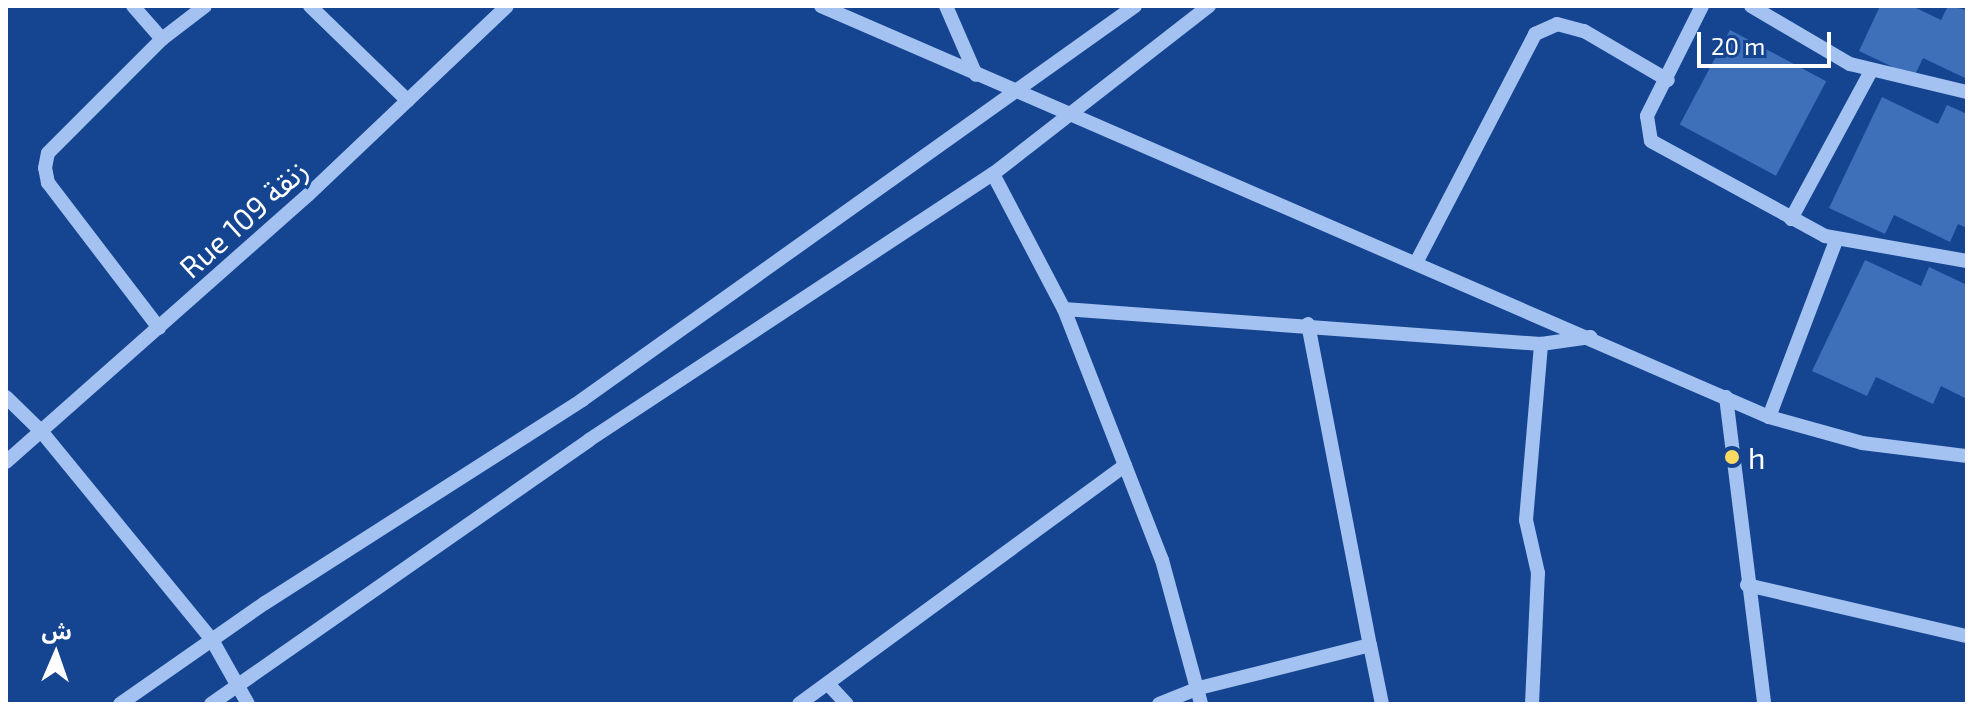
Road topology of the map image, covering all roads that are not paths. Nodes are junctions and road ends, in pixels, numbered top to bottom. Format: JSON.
{"nodes":[{"id":1,"x":133,"y":6,"type":"edge"},
{"id":2,"x":205,"y":6,"type":"edge"},
{"id":3,"x":310,"y":6,"type":"edge"},
{"id":4,"x":507,"y":6,"type":"edge"},
{"id":5,"x":821,"y":6,"type":"edge"},
{"id":6,"x":946,"y":6,"type":"edge"},
{"id":7,"x":1135,"y":6,"type":"edge"},
{"id":8,"x":1209,"y":6,"type":"edge"},
{"id":9,"x":1702,"y":6,"type":"edge"},
{"id":10,"x":1751,"y":6,"type":"edge"},
{"id":11,"x":1770,"y":12,"type":"edge"},
{"id":12,"x":162,"y":39,"type":"junction"},
{"id":13,"x":1871,"y":71,"type":"junction"},
{"id":14,"x":976,"y":75,"type":"junction"},
{"id":15,"x":1668,"y":80,"type":"junction"},
{"id":16,"x":1019,"y":89,"type":"junction"},
{"id":17,"x":1967,"y":92,"type":"edge"},
{"id":18,"x":408,"y":101,"type":"junction"},
{"id":19,"x":1072,"y":117,"type":"junction"},
{"id":20,"x":993,"y":174,"type":"junction"},
{"id":21,"x":1791,"y":219,"type":"junction"},
{"id":22,"x":1837,"y":238,"type":"junction"},
{"id":23,"x":1417,"y":261,"type":"junction"},
{"id":24,"x":1967,"y":261,"type":"edge"},
{"id":25,"x":1064,"y":309,"type":"junction"},
{"id":26,"x":1308,"y":324,"type":"junction"},
{"id":27,"x":159,"y":328,"type":"junction"},
{"id":28,"x":1592,"y":337,"type":"junction"},
{"id":29,"x":1541,"y":344,"type":"junction"},
{"id":30,"x":6,"y":397,"type":"edge"},
{"id":31,"x":1726,"y":397,"type":"junction"},
{"id":32,"x":1769,"y":417,"type":"junction"},
{"id":33,"x":41,"y":431,"type":"junction"},
{"id":34,"x":1967,"y":456,"type":"edge"},
{"id":35,"x":6,"y":462,"type":"edge"},
{"id":36,"x":1125,"y":465,"type":"junction"},
{"id":37,"x":1747,"y":585,"type":"junction"},
{"id":38,"x":1967,"y":636,"type":"edge"},
{"id":39,"x":212,"y":640,"type":"junction"},
{"id":40,"x":1370,"y":645,"type":"junction"},
{"id":41,"x":829,"y":685,"type":"junction"},
{"id":42,"x":237,"y":687,"type":"junction"},
{"id":43,"x":1199,"y":688,"type":"junction"},
{"id":44,"x":120,"y":704,"type":"edge"},
{"id":45,"x":211,"y":704,"type":"edge"},
{"id":46,"x":248,"y":704,"type":"edge"},
{"id":47,"x":799,"y":704,"type":"edge"},
{"id":48,"x":847,"y":704,"type":"edge"},
{"id":49,"x":1159,"y":704,"type":"edge"},
{"id":50,"x":1201,"y":704,"type":"edge"},
{"id":51,"x":1382,"y":704,"type":"edge"},
{"id":52,"x":1532,"y":704,"type":"edge"},
{"id":53,"x":1764,"y":704,"type":"edge"}],
"edges":[{"from":1,"to":12,"type":"street"},
{"from":2,"to":12,"type":"street"},
{"from":3,"to":18,"type":"street"},
{"from":4,"to":18,"type":"street","name":"Rue 109 زنقة"},
{"from":5,"to":14,"type":"street"},
{"from":6,"to":14,"type":"street"},
{"from":7,"to":16,"type":"street"},
{"from":8,"to":19,"type":"street"},
{"from":9,"to":15,"type":"street"},
{"from":10,"to":11,"type":"street"},
{"from":11,"to":13,"type":"street"},
{"from":12,"to":27,"type":"street"},
{"from":13,"to":17,"type":"street"},
{"from":13,"to":21,"type":"street"},
{"from":14,"to":16,"type":"street"},
{"from":15,"to":21,"type":"street"},
{"from":15,"to":23,"type":"street"},
{"from":16,"to":19,"type":"street"},
{"from":16,"to":39,"type":"street"},
{"from":18,"to":27,"type":"street","name":"Rue 109 زنقة"},
{"from":19,"to":20,"type":"street"},
{"from":19,"to":23,"type":"street"},
{"from":20,"to":25,"type":"street"},
{"from":20,"to":42,"type":"street"},
{"from":21,"to":22,"type":"street"},
{"from":22,"to":24,"type":"street"},
{"from":22,"to":32,"type":"street"},
{"from":23,"to":28,"type":"street"},
{"from":25,"to":26,"type":"street"},
{"from":25,"to":36,"type":"street"},
{"from":26,"to":29,"type":"street"},
{"from":26,"to":40,"type":"street"},
{"from":27,"to":33,"type":"street","name":"Rue 109 زنقة"},
{"from":28,"to":29,"type":"street"},
{"from":28,"to":31,"type":"street"},
{"from":29,"to":52,"type":"street"},
{"from":30,"to":33,"type":"street"},
{"from":31,"to":32,"type":"street"},
{"from":31,"to":37,"type":"street"},
{"from":32,"to":34,"type":"street"},
{"from":33,"to":35,"type":"street","name":"Rue 109 زنقة"},
{"from":33,"to":39,"type":"street"},
{"from":36,"to":41,"type":"street"},
{"from":36,"to":43,"type":"street"},
{"from":37,"to":38,"type":"street"},
{"from":37,"to":53,"type":"street"},
{"from":39,"to":42,"type":"street"},
{"from":39,"to":44,"type":"street"},
{"from":40,"to":43,"type":"street"},
{"from":40,"to":51,"type":"street"},
{"from":41,"to":47,"type":"street"},
{"from":41,"to":48,"type":"street"},
{"from":42,"to":45,"type":"street"},
{"from":42,"to":46,"type":"street"},
{"from":43,"to":49,"type":"street"},
{"from":43,"to":50,"type":"street"}]}
